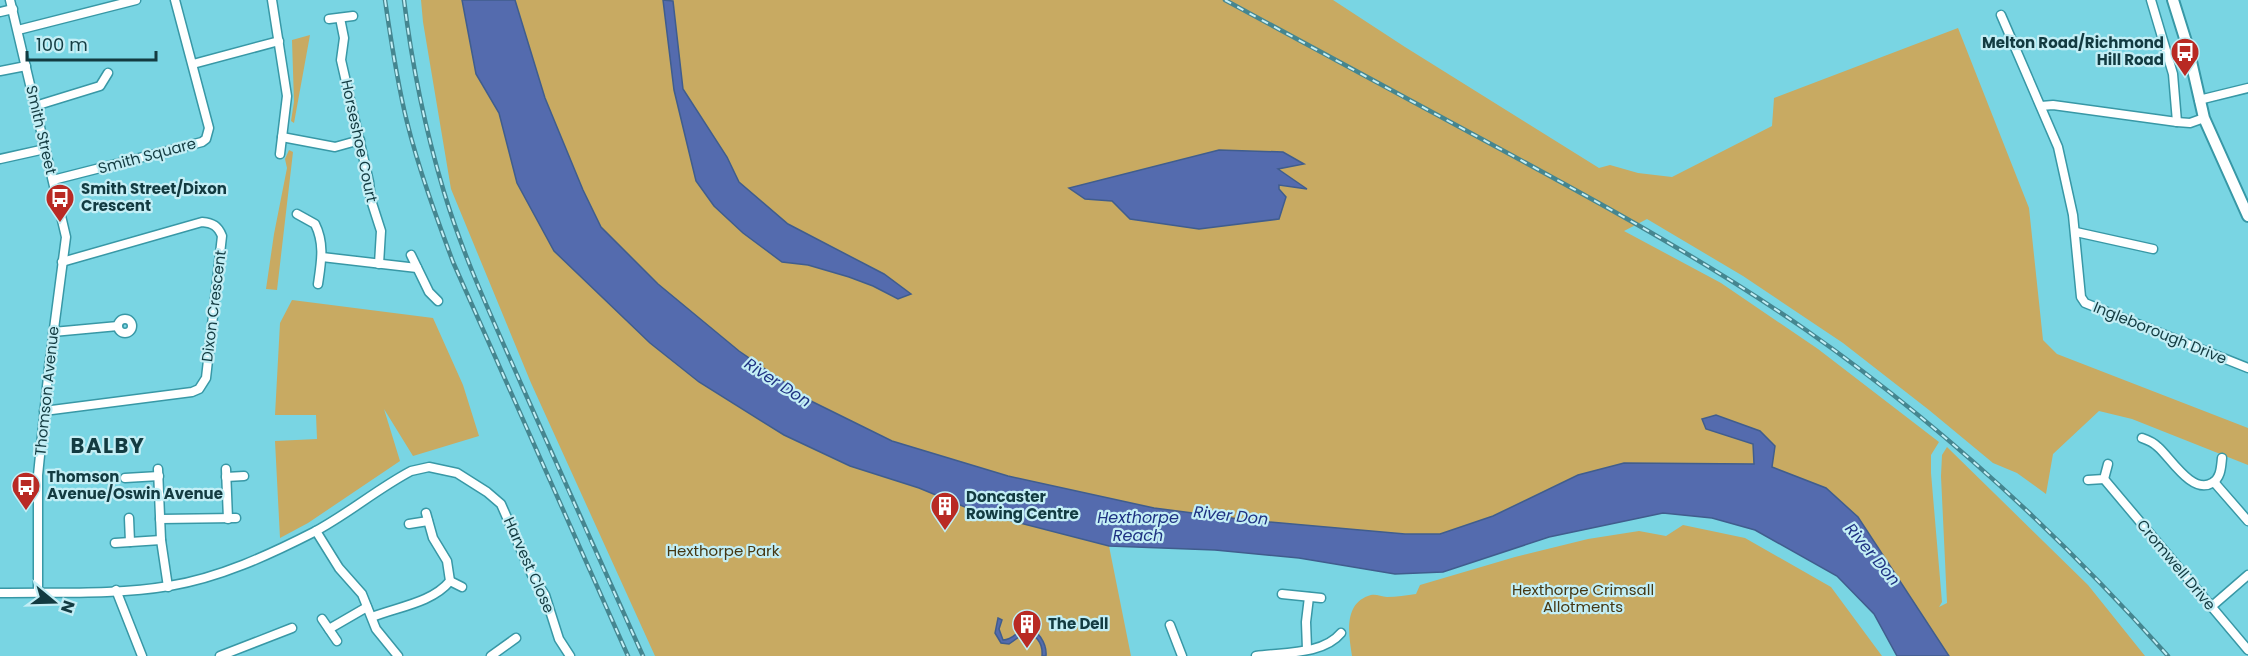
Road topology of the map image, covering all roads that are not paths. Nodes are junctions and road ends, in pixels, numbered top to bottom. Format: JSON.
{"nodes":[{"id":1,"x":136,"y":0,"type":"edge"},
{"id":2,"x":175,"y":0,"type":"edge"},
{"id":3,"x":272,"y":0,"type":"edge"},
{"id":4,"x":2151,"y":0,"type":"edge"},
{"id":5,"x":2173,"y":0,"type":"edge"},
{"id":6,"x":11,"y":4,"type":"edge"},
{"id":7,"x":0,"y":12,"type":"edge"},
{"id":8,"x":2001,"y":15,"type":"dead end"},
{"id":9,"x":353,"y":16,"type":"dead end"},
{"id":10,"x":340,"y":18,"type":"junction"},
{"id":11,"x":329,"y":19,"type":"dead end"},
{"id":12,"x":18,"y":30,"type":"junction"},
{"id":13,"x":279,"y":42,"type":"junction"},
{"id":14,"x":193,"y":64,"type":"junction"},
{"id":15,"x":26,"y":66,"type":"junction"},
{"id":16,"x":0,"y":71,"type":"edge"},
{"id":17,"x":108,"y":73,"type":"dead end"},
{"id":18,"x":2248,"y":88,"type":"edge"},
{"id":19,"x":2199,"y":100,"type":"junction"},
{"id":20,"x":35,"y":105,"type":"junction"},
{"id":21,"x":2041,"y":106,"type":"junction"},
{"id":22,"x":2204,"y":118,"type":"junction"},
{"id":23,"x":2177,"y":123,"type":"junction"},
{"id":24,"x":282,"y":137,"type":"junction"},
{"id":25,"x":360,"y":140,"type":"junction"},
{"id":26,"x":45,"y":148,"type":"junction"},
{"id":27,"x":280,"y":154,"type":"dead end"},
{"id":28,"x":0,"y":159,"type":"edge"},
{"id":29,"x":53,"y":180,"type":"junction"},
{"id":30,"x":297,"y":214,"type":"dead end"},
{"id":31,"x":2248,"y":216,"type":"edge"},
{"id":32,"x":2076,"y":232,"type":"junction"},
{"id":33,"x":2153,"y":249,"type":"dead end"},
{"id":34,"x":411,"y":255,"type":"dead end"},
{"id":35,"x":322,"y":258,"type":"junction"},
{"id":36,"x":62,"y":262,"type":"junction"},
{"id":37,"x":379,"y":264,"type":"junction"},
{"id":38,"x":417,"y":268,"type":"junction"},
{"id":39,"x":318,"y":284,"type":"dead end"},
{"id":40,"x":438,"y":301,"type":"dead end"},
{"id":41,"x":118,"y":326,"type":"dead end"},
{"id":42,"x":53,"y":332,"type":"junction"},
{"id":43,"x":2248,"y":368,"type":"edge"},
{"id":44,"x":44,"y":411,"type":"junction"},
{"id":45,"x":2142,"y":438,"type":"dead end"},
{"id":46,"x":2222,"y":458,"type":"dead end"},
{"id":47,"x":2108,"y":464,"type":"dead end"},
{"id":48,"x":244,"y":476,"type":"dead end"},
{"id":49,"x":125,"y":478,"type":"dead end"},
{"id":50,"x":2104,"y":479,"type":"junction"},
{"id":51,"x":2088,"y":480,"type":"dead end"},
{"id":52,"x":2214,"y":482,"type":"junction"},
{"id":53,"x":129,"y":518,"type":"dead end"},
{"id":54,"x":160,"y":519,"type":"junction"},
{"id":55,"x":2248,"y":521,"type":"edge"},
{"id":56,"x":409,"y":524,"type":"dead end"},
{"id":57,"x":316,"y":531,"type":"junction"},
{"id":58,"x":161,"y":540,"type":"junction"},
{"id":59,"x":130,"y":542,"type":"junction"},
{"id":60,"x":115,"y":543,"type":"dead end"},
{"id":61,"x":2248,"y":575,"type":"edge"},
{"id":62,"x":450,"y":581,"type":"junction"},
{"id":63,"x":462,"y":586,"type":"dead end"},
{"id":64,"x":168,"y":587,"type":"junction"},
{"id":65,"x":116,"y":590,"type":"junction"},
{"id":66,"x":38,"y":592,"type":"junction"},
{"id":67,"x":0,"y":593,"type":"edge"},
{"id":68,"x":1282,"y":594,"type":"dead end"},
{"id":69,"x":1309,"y":597,"type":"junction"},
{"id":70,"x":1321,"y":598,"type":"dead end"},
{"id":71,"x":368,"y":607,"type":"junction"},
{"id":72,"x":2211,"y":607,"type":"junction"},
{"id":73,"x":372,"y":617,"type":"junction"},
{"id":74,"x":322,"y":619,"type":"dead end"},
{"id":75,"x":1170,"y":625,"type":"dead end"},
{"id":76,"x":292,"y":628,"type":"dead end"},
{"id":77,"x":329,"y":629,"type":"junction"},
{"id":78,"x":1341,"y":633,"type":"dead end"},
{"id":79,"x":516,"y":638,"type":"dead end"},
{"id":80,"x":337,"y":641,"type":"dead end"},
{"id":81,"x":1307,"y":649,"type":"junction"},
{"id":82,"x":2248,"y":650,"type":"edge"},
{"id":83,"x":504,"y":652,"type":"edge"},
{"id":84,"x":142,"y":656,"type":"edge"},
{"id":85,"x":220,"y":656,"type":"edge"},
{"id":86,"x":398,"y":656,"type":"edge"},
{"id":87,"x":491,"y":656,"type":"edge"},
{"id":88,"x":570,"y":656,"type":"edge"},
{"id":89,"x":1182,"y":656,"type":"edge"},
{"id":90,"x":1256,"y":656,"type":"edge"}],
"edges":[{"from":1,"to":12,"type":"street"},
{"from":2,"to":14,"type":"street","name":"Smith Square"},
{"from":3,"to":13,"type":"street"},
{"from":4,"to":23,"type":"street"},
{"from":5,"to":19,"type":"street"},
{"from":6,"to":7,"type":"street"},
{"from":6,"to":12,"type":"street","name":"Smith Street"},
{"from":8,"to":21,"type":"street","name":"Ingleborough Drive"},
{"from":9,"to":10,"type":"street"},
{"from":10,"to":11,"type":"street"},
{"from":10,"to":25,"type":"street","name":"Horseshoe Court"},
{"from":12,"to":15,"type":"street","name":"Smith Street"},
{"from":13,"to":14,"type":"street"},
{"from":13,"to":24,"type":"street"},
{"from":14,"to":29,"type":"street","name":"Smith Square"},
{"from":15,"to":16,"type":"street"},
{"from":15,"to":20,"type":"street","name":"Smith Street"},
{"from":17,"to":20,"type":"street"},
{"from":18,"to":19,"type":"street"},
{"from":19,"to":22,"type":"street"},
{"from":20,"to":26,"type":"street","name":"Smith Street"},
{"from":21,"to":23,"type":"street"},
{"from":21,"to":32,"type":"street","name":"Ingleborough Drive"},
{"from":22,"to":23,"type":"street"},
{"from":22,"to":31,"type":"street"},
{"from":24,"to":25,"type":"street"},
{"from":24,"to":27,"type":"street"},
{"from":25,"to":37,"type":"street","name":"Horseshoe Court"},
{"from":26,"to":28,"type":"street"},
{"from":26,"to":29,"type":"street","name":"Smith Street"},
{"from":29,"to":36,"type":"street","name":"Smith Street"},
{"from":30,"to":35,"type":"street"},
{"from":32,"to":33,"type":"street"},
{"from":32,"to":43,"type":"street","name":"Ingleborough Drive"},
{"from":34,"to":38,"type":"street"},
{"from":35,"to":37,"type":"street"},
{"from":35,"to":39,"type":"street"},
{"from":36,"to":42,"type":"street","name":"Thomson Avenue"},
{"from":36,"to":44,"type":"street","name":"Dixon Crescent"},
{"from":37,"to":38,"type":"street"},
{"from":38,"to":40,"type":"street"},
{"from":41,"to":42,"type":"street"},
{"from":42,"to":44,"type":"street","name":"Thomson Avenue"},
{"from":44,"to":66,"type":"street","name":"Thomson Avenue"},
{"from":45,"to":52,"type":"street"},
{"from":46,"to":52,"type":"street"},
{"from":47,"to":50,"type":"street"},
{"from":48,"to":54,"type":"street"},
{"from":49,"to":54,"type":"street"},
{"from":50,"to":51,"type":"street"},
{"from":50,"to":72,"type":"street","name":"Cromwell Drive"},
{"from":52,"to":55,"type":"street"},
{"from":53,"to":59,"type":"street"},
{"from":54,"to":58,"type":"street"},
{"from":56,"to":62,"type":"street"},
{"from":57,"to":64,"type":"street","name":"Harvest Close"},
{"from":57,"to":71,"type":"street"},
{"from":57,"to":88,"type":"street","name":"Harvest Close"},
{"from":58,"to":59,"type":"street"},
{"from":58,"to":64,"type":"street"},
{"from":59,"to":60,"type":"street"},
{"from":61,"to":72,"type":"street"},
{"from":62,"to":63,"type":"street"},
{"from":62,"to":73,"type":"street"},
{"from":64,"to":65,"type":"street","name":"Harvest Close"},
{"from":65,"to":66,"type":"street","name":"Harvest Close"},
{"from":65,"to":84,"type":"street"},
{"from":66,"to":67,"type":"street","name":"Harvest Close"},
{"from":68,"to":69,"type":"street"},
{"from":69,"to":70,"type":"street"},
{"from":69,"to":81,"type":"street"},
{"from":71,"to":73,"type":"street"},
{"from":71,"to":77,"type":"street"},
{"from":72,"to":82,"type":"street","name":"Cromwell Drive"},
{"from":73,"to":86,"type":"street"},
{"from":74,"to":77,"type":"street"},
{"from":75,"to":89,"type":"street"},
{"from":76,"to":85,"type":"street"},
{"from":77,"to":80,"type":"street"},
{"from":78,"to":81,"type":"street"},
{"from":79,"to":83,"type":"street"},
{"from":81,"to":90,"type":"street"},
{"from":83,"to":87,"type":"street"}]}
